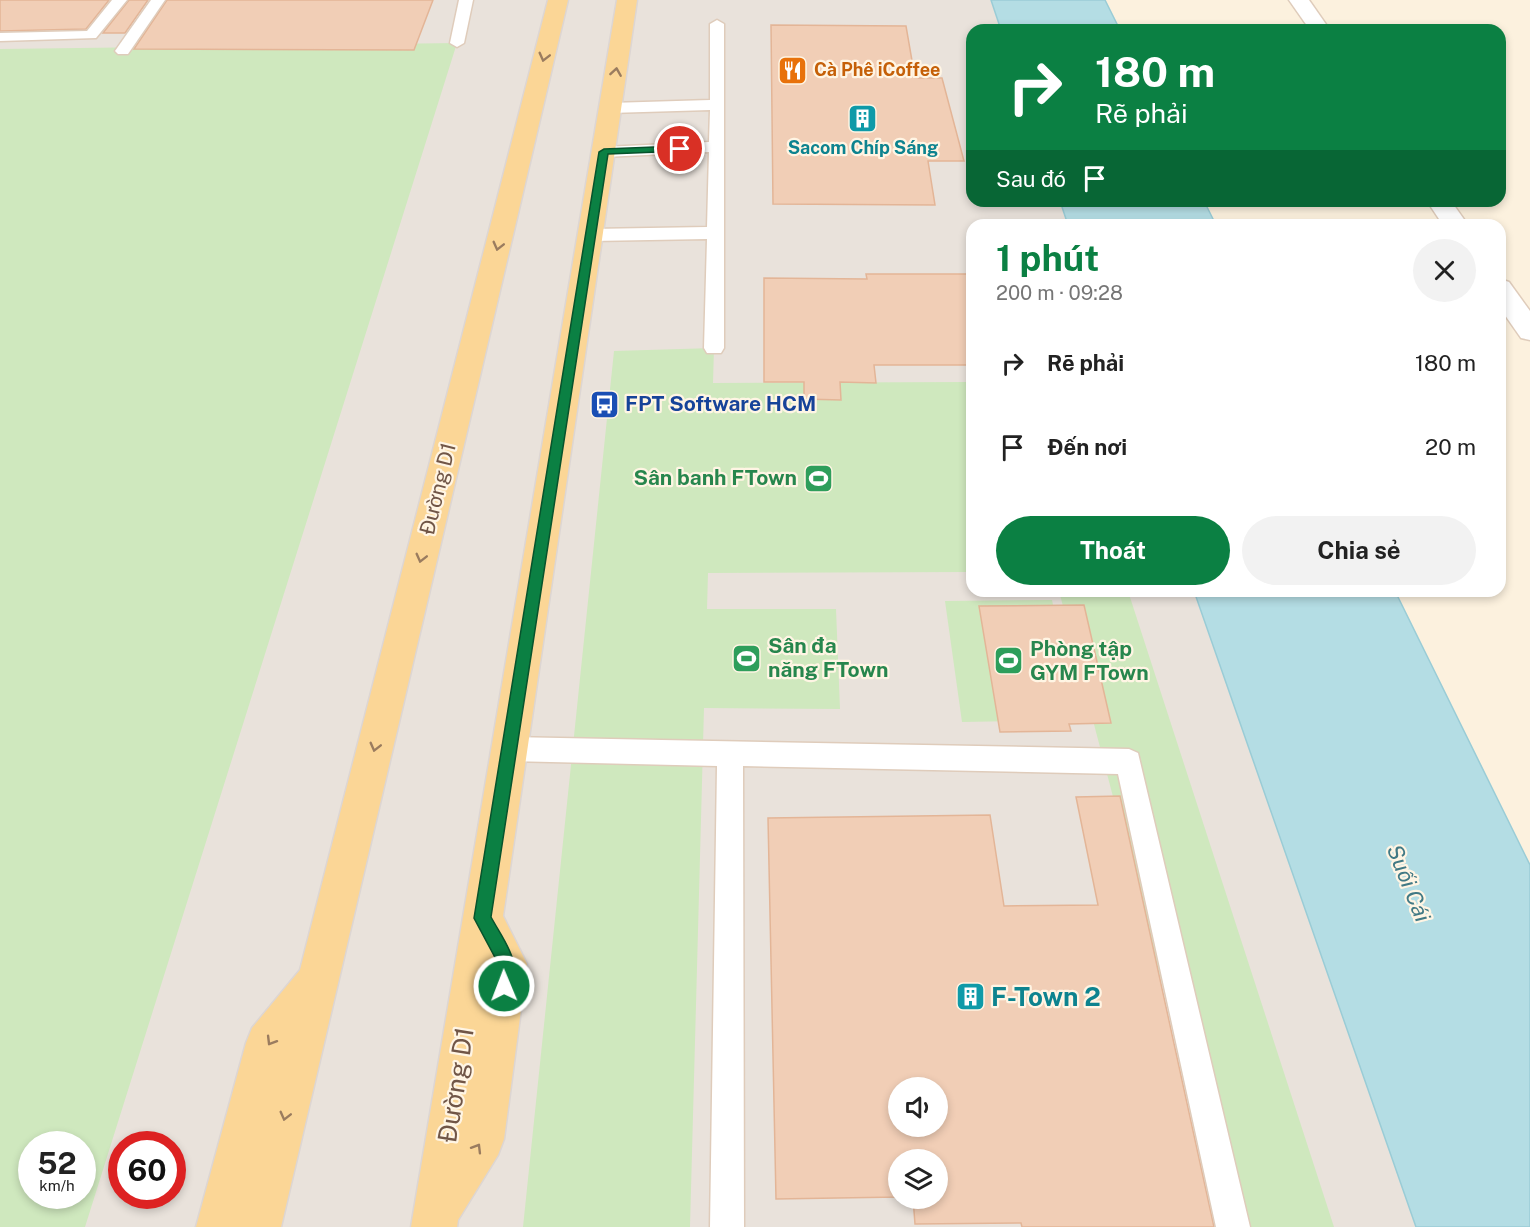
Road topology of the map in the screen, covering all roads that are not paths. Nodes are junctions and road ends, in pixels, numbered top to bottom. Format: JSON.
{"nodes":[{"id":1,"x":120,"y":0,"type":"edge"},
{"id":2,"x":159,"y":0,"type":"edge"},
{"id":3,"x":466,"y":0,"type":"edge"},
{"id":4,"x":558,"y":0,"type":"edge"},
{"id":5,"x":627,"y":0,"type":"edge"},
{"id":6,"x":1299,"y":0,"type":"edge"},
{"id":7,"x":717,"y":24,"type":"dead end"},
{"id":8,"x":1316,"y":24,"type":"edge"},
{"id":9,"x":0,"y":37,"type":"edge"},
{"id":10,"x":457,"y":43,"type":"dead end"},
{"id":11,"x":123,"y":51,"type":"dead end"},
{"id":12,"x":718,"y":105,"type":"junction"},
{"id":13,"x":610,"y":108,"type":"junction"},
{"id":14,"x":717,"y":147,"type":"junction"},
{"id":15,"x":604,"y":152,"type":"junction"},
{"id":16,"x":716,"y":233,"type":"junction"},
{"id":17,"x":592,"y":235,"type":"junction"},
{"id":18,"x":1506,"y":297,"type":"edge"},
{"id":19,"x":1530,"y":331,"type":"edge"},
{"id":20,"x":714,"y":348,"type":"dead end"},
{"id":21,"x":509,"y":749,"type":"junction"},
{"id":22,"x":730,"y":755,"type":"junction"},
{"id":23,"x":319,"y":978,"type":"junction"},
{"id":24,"x":435,"y":1221,"type":"edge"},
{"id":25,"x":219,"y":1227,"type":"edge"},
{"id":26,"x":258,"y":1227,"type":"edge"},
{"id":27,"x":727,"y":1227,"type":"edge"},
{"id":28,"x":1233,"y":1227,"type":"edge"}],
"edges":[{"from":1,"to":9,"type":"lane"},
{"from":2,"to":11,"type":"lane"},
{"from":3,"to":10,"type":"lane"},
{"from":4,"to":23,"type":"main road","name":"Đường D1","one_way":true},
{"from":13,"to":5,"type":"main road","name":"Đường D1","one_way":true},
{"from":6,"to":8,"type":"street"},
{"from":7,"to":12,"type":"lane"},
{"from":12,"to":13,"type":"lane"},
{"from":12,"to":14,"type":"lane"},
{"from":13,"to":15,"type":"main road","name":"Đường D1"},
{"from":14,"to":15,"type":"lane"},
{"from":14,"to":16,"type":"lane"},
{"from":15,"to":17,"type":"main road","name":"Đường D1"},
{"from":16,"to":17,"type":"lane"},
{"from":16,"to":20,"type":"lane"},
{"from":17,"to":21,"type":"main road","name":"Đường D1"},
{"from":18,"to":19,"type":"street"},
{"from":21,"to":22,"type":"lane"},
{"from":24,"to":21,"type":"main road","name":"Đường D1","one_way":true},
{"from":22,"to":27,"type":"lane"},
{"from":22,"to":28,"type":"lane"},
{"from":23,"to":25,"type":"main road","name":"Đường D1","one_way":true},
{"from":23,"to":26,"type":"main road","name":"Đường D1","one_way":true}]}
